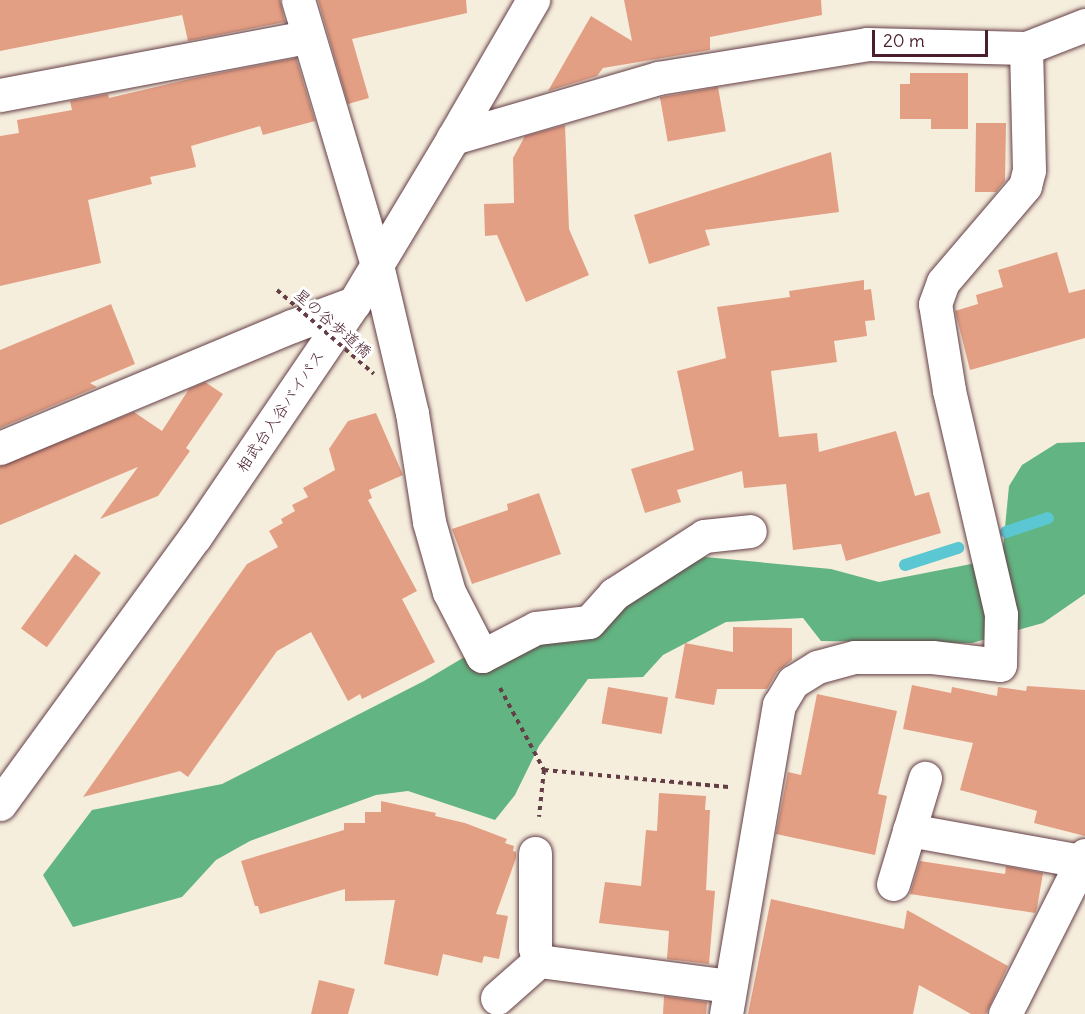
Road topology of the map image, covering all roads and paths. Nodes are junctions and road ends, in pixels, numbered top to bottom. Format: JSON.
{"nodes":[{"id":1,"x":298,"y":0,"type":"edge"},
{"id":2,"x":533,"y":0,"type":"edge"},
{"id":3,"x":1085,"y":25,"type":"edge"},
{"id":4,"x":308,"y":37,"type":"junction"},
{"id":5,"x":1026,"y":48,"type":"junction"},
{"id":6,"x":0,"y":95,"type":"edge"},
{"id":7,"x":453,"y":138,"type":"junction"},
{"id":8,"x":377,"y":265,"type":"junction"},
{"id":9,"x":277,"y":290,"type":"dead end"},
{"id":10,"x":354,"y":303,"type":"junction"},
{"id":11,"x":374,"y":374,"type":"dead end"},
{"id":12,"x":0,"y":448,"type":"edge"},
{"id":13,"x":750,"y":531,"type":"dead end"},
{"id":14,"x":482,"y":656,"type":"junction"},
{"id":15,"x":543,"y":770,"type":"junction"},
{"id":16,"x":925,"y":778,"type":"dead end"},
{"id":17,"x":763,"y":790,"type":"junction"},
{"id":18,"x":1,"y":801,"type":"edge"},
{"id":19,"x":909,"y":830,"type":"junction"},
{"id":20,"x":535,"y":853,"type":"joint"},
{"id":21,"x":1083,"y":858,"type":"edge"},
{"id":22,"x":892,"y":884,"type":"dead end"},
{"id":23,"x":539,"y":961,"type":"junction"},
{"id":24,"x":497,"y":998,"type":"dead end"},
{"id":25,"x":728,"y":1000,"type":"edge"},
{"id":26,"x":1005,"y":1014,"type":"edge"}],
"edges":[{"from":1,"to":4,"type":"street"},
{"from":2,"to":7,"type":"street","name":"相武台入谷バイパス"},
{"from":3,"to":5,"type":"street"},
{"from":4,"to":6,"type":"street"},
{"from":4,"to":8,"type":"street"},
{"from":5,"to":7,"type":"street"},
{"from":5,"to":17,"type":"street"},
{"from":7,"to":8,"type":"street","name":"相武台入谷バイパス"},
{"from":8,"to":10,"type":"street","name":"相武台入谷バイパス"},
{"from":8,"to":14,"type":"street"},
{"from":9,"to":11,"type":"path","name":"星の谷歩道橋","bridge":true},
{"from":10,"to":12,"type":"street"},
{"from":10,"to":18,"type":"street","name":"相武台入谷バイパス"},
{"from":13,"to":14,"type":"street"},
{"from":14,"to":15,"type":"path"},
{"from":15,"to":17,"type":"path"},
{"from":15,"to":20,"type":"path"},
{"from":16,"to":19,"type":"street"},
{"from":17,"to":25,"type":"street"},
{"from":19,"to":21,"type":"street"},
{"from":19,"to":22,"type":"street"},
{"from":20,"to":23,"type":"street"},
{"from":21,"to":26,"type":"street"},
{"from":23,"to":24,"type":"street"},
{"from":23,"to":25,"type":"street"}]}
